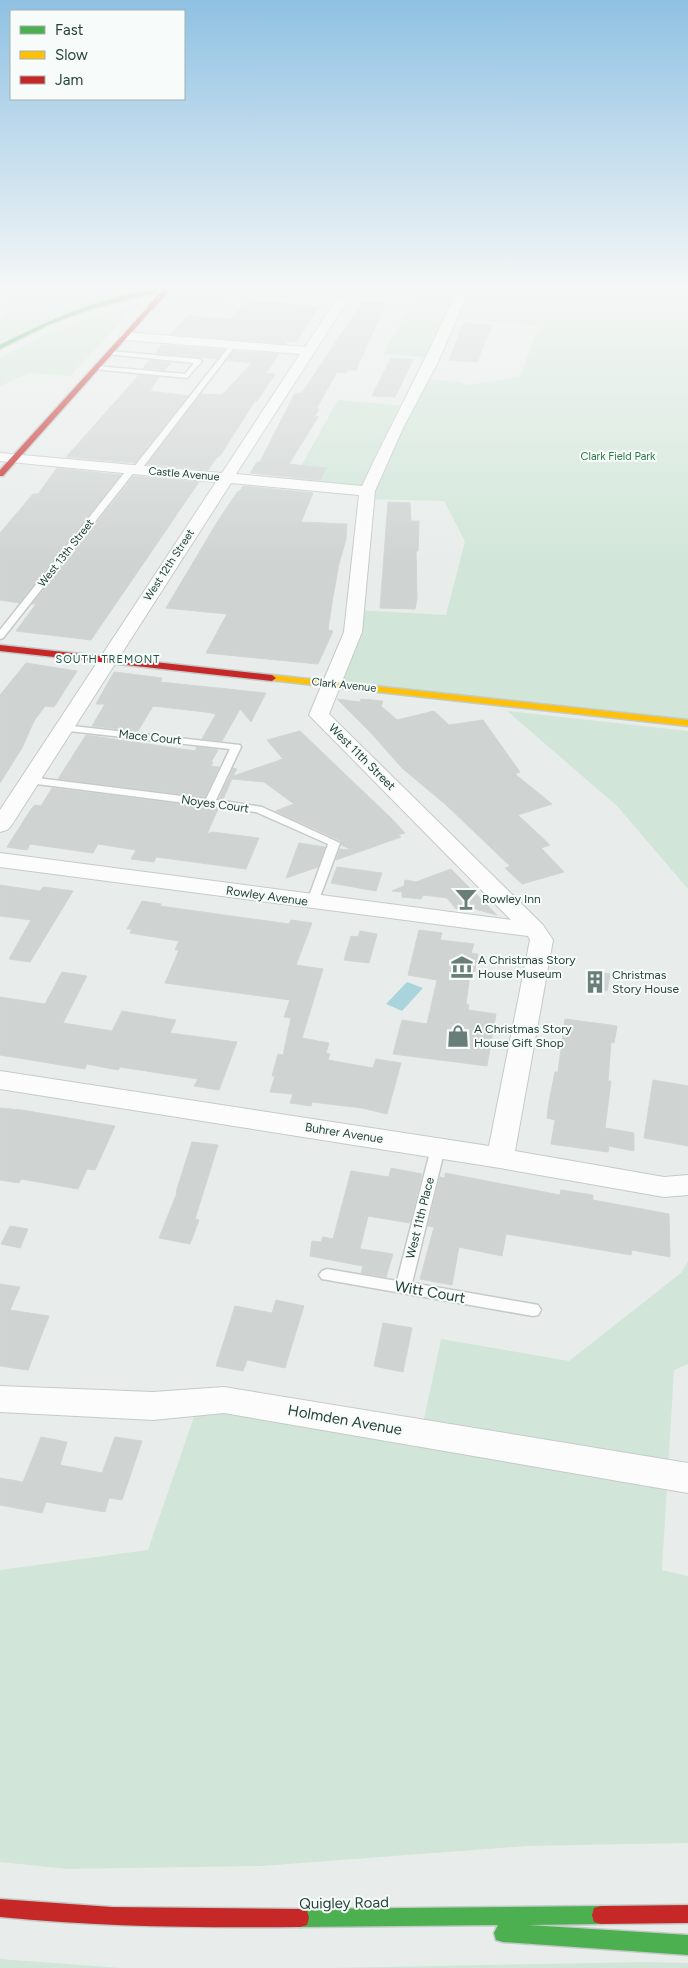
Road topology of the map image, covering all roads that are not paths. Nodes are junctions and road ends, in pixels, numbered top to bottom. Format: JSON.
{"nodes":[{"id":1,"x":85,"y":379,"type":"edge"},
{"id":2,"x":206,"y":379,"type":"edge"},
{"id":3,"x":291,"y":379,"type":"edge"},
{"id":4,"x":422,"y":379,"type":"edge"},
{"id":5,"x":7,"y":458,"type":"edge"},
{"id":6,"x":135,"y":469,"type":"junction"},
{"id":7,"x":0,"y":474,"type":"edge"},
{"id":8,"x":226,"y":478,"type":"junction"},
{"id":9,"x":367,"y":491,"type":"junction"},
{"id":10,"x":0,"y":646,"type":"edge"},
{"id":11,"x":108,"y":659,"type":"junction"},
{"id":12,"x":333,"y":683,"type":"junction"},
{"id":13,"x":688,"y":723,"type":"edge"},
{"id":14,"x":64,"y":728,"type":"junction"},
{"id":15,"x":29,"y":780,"type":"junction"},
{"id":16,"x":210,"y":802,"type":"junction"},
{"id":17,"x":0,"y":826,"type":"edge"},
{"id":18,"x":0,"y":860,"type":"edge"},
{"id":19,"x":313,"y":902,"type":"junction"},
{"id":20,"x":535,"y":930,"type":"junction"},
{"id":21,"x":0,"y":1080,"type":"edge"},
{"id":22,"x":438,"y":1148,"type":"junction"},
{"id":23,"x":500,"y":1158,"type":"junction"},
{"id":24,"x":688,"y":1185,"type":"edge"},
{"id":25,"x":327,"y":1275,"type":"dead end"},
{"id":26,"x":402,"y":1288,"type":"junction"},
{"id":27,"x":533,"y":1310,"type":"dead end"},
{"id":28,"x":0,"y":1399,"type":"edge"},
{"id":29,"x":688,"y":1478,"type":"edge"},
{"id":30,"x":0,"y":1908,"type":"edge"},
{"id":31,"x":688,"y":1914,"type":"edge"},
{"id":32,"x":300,"y":1919,"type":"junction"},
{"id":33,"x":439,"y":1928,"type":"dead end"},
{"id":34,"x":489,"y":1932,"type":"dead end"},
{"id":35,"x":688,"y":1945,"type":"edge"}],
"edges":[{"from":1,"to":5,"type":"main road"},
{"from":2,"to":6,"type":"lane","name":"West 13th Street"},
{"from":3,"to":8,"type":"street","name":"West 12th Street"},
{"from":4,"to":9,"type":"street","name":"West 11th Street"},
{"from":5,"to":6,"type":"street","name":"Castle Avenue"},
{"from":5,"to":7,"type":"main road"},
{"from":6,"to":8,"type":"street","name":"Castle Avenue"},
{"from":6,"to":10,"type":"lane","name":"West 13th Street"},
{"from":8,"to":9,"type":"street","name":"Castle Avenue"},
{"from":8,"to":11,"type":"street","name":"West 12th Street"},
{"from":9,"to":12,"type":"street","name":"West 11th Street"},
{"from":10,"to":11,"type":"main road","name":"Clark Avenue"},
{"from":11,"to":12,"type":"main road","name":"Clark Avenue"},
{"from":11,"to":14,"type":"street","name":"West 12th Street"},
{"from":12,"to":13,"type":"main road","name":"Clark Avenue"},
{"from":12,"to":20,"type":"street","name":"West 11th Street"},
{"from":14,"to":15,"type":"street","name":"West 12th Street"},
{"from":14,"to":16,"type":"lane","name":"Mace Court"},
{"from":15,"to":16,"type":"lane","name":"Noyes Court"},
{"from":15,"to":17,"type":"street","name":"West 12th Street"},
{"from":16,"to":19,"type":"lane","name":"Noyes Court"},
{"from":18,"to":19,"type":"street","name":"Rowley Avenue"},
{"from":19,"to":20,"type":"street","name":"Rowley Avenue"},
{"from":20,"to":23,"type":"street"},
{"from":21,"to":22,"type":"street","name":"Buhrer Avenue"},
{"from":22,"to":23,"type":"street","name":"Buhrer Avenue"},
{"from":22,"to":26,"type":"lane","name":"West 11th Place"},
{"from":23,"to":24,"type":"street","name":"Buhrer Avenue"},
{"from":25,"to":26,"type":"lane","name":"Witt Court"},
{"from":26,"to":27,"type":"lane","name":"Witt Court"},
{"from":28,"to":29,"type":"street","name":"Holmden Avenue"},
{"from":30,"to":32,"type":"main road","name":"Quigley Road"},
{"from":31,"to":32,"type":"main road","name":"Quigley Road"},
{"from":32,"to":33,"type":"main road"},
{"from":34,"to":35,"type":"main road"}]}
